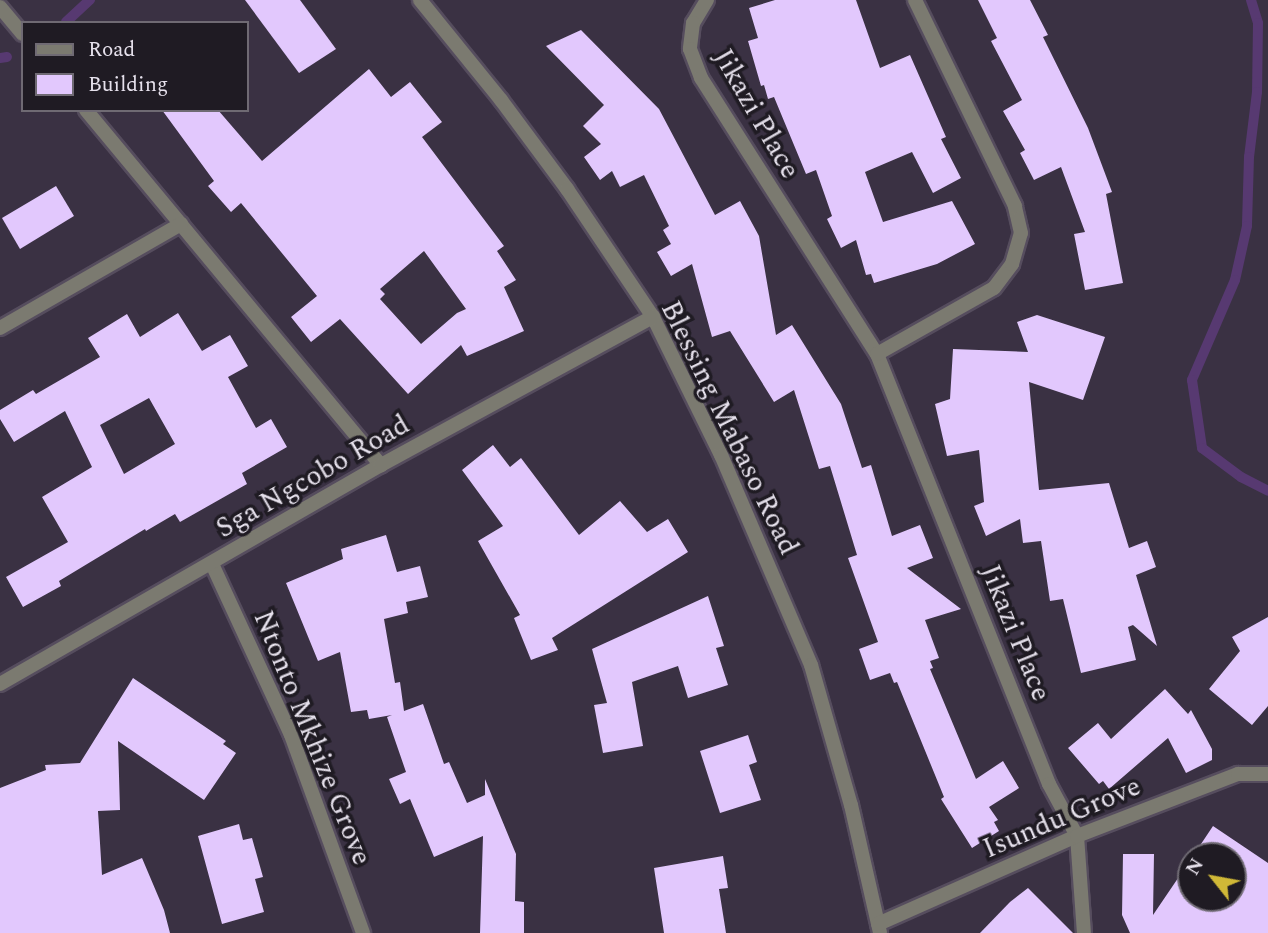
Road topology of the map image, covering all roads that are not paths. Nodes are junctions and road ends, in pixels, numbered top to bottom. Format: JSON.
{"nodes":[{"id":1,"x":420,"y":0,"type":"edge"},
{"id":2,"x":707,"y":0,"type":"edge"},
{"id":3,"x":915,"y":0,"type":"edge"},
{"id":4,"x":0,"y":7,"type":"edge"},
{"id":5,"x":21,"y":32,"type":"edge"},
{"id":6,"x":88,"y":112,"type":"edge"},
{"id":7,"x":181,"y":224,"type":"junction"},
{"id":8,"x":653,"y":317,"type":"junction"},
{"id":9,"x":0,"y":328,"type":"edge"},
{"id":10,"x":877,"y":354,"type":"junction"},
{"id":11,"x":381,"y":465,"type":"junction"},
{"id":12,"x":212,"y":564,"type":"junction"},
{"id":13,"x":0,"y":684,"type":"edge"},
{"id":14,"x":1268,"y":774,"type":"edge"},
{"id":15,"x":1077,"y":836,"type":"junction"},
{"id":16,"x":879,"y":928,"type":"edge"},
{"id":17,"x":363,"y":933,"type":"edge"},
{"id":18,"x":1084,"y":933,"type":"edge"}],
"edges":[{"from":1,"to":8,"type":"street","name":"Blessing Mabaso Road"},
{"from":2,"to":10,"type":"street","name":"Jikazi Place"},
{"from":3,"to":10,"type":"street"},
{"from":4,"to":5,"type":"street"},
{"from":6,"to":7,"type":"street"},
{"from":7,"to":9,"type":"street"},
{"from":7,"to":11,"type":"street"},
{"from":8,"to":11,"type":"street","name":"Sga Ngcobo Road"},
{"from":8,"to":16,"type":"street","name":"Blessing Mabaso Road"},
{"from":10,"to":15,"type":"street","name":"Jikazi Place"},
{"from":11,"to":12,"type":"street","name":"Sga Ngcobo Road"},
{"from":12,"to":13,"type":"street","name":"Sga Ngcobo Road"},
{"from":12,"to":17,"type":"street","name":"Ntonto Mkhize Grove"},
{"from":14,"to":15,"type":"street","name":"Isundu Grove"},
{"from":15,"to":16,"type":"street","name":"Isundu Grove"},
{"from":15,"to":18,"type":"street","name":"Jikazi Place"}]}
